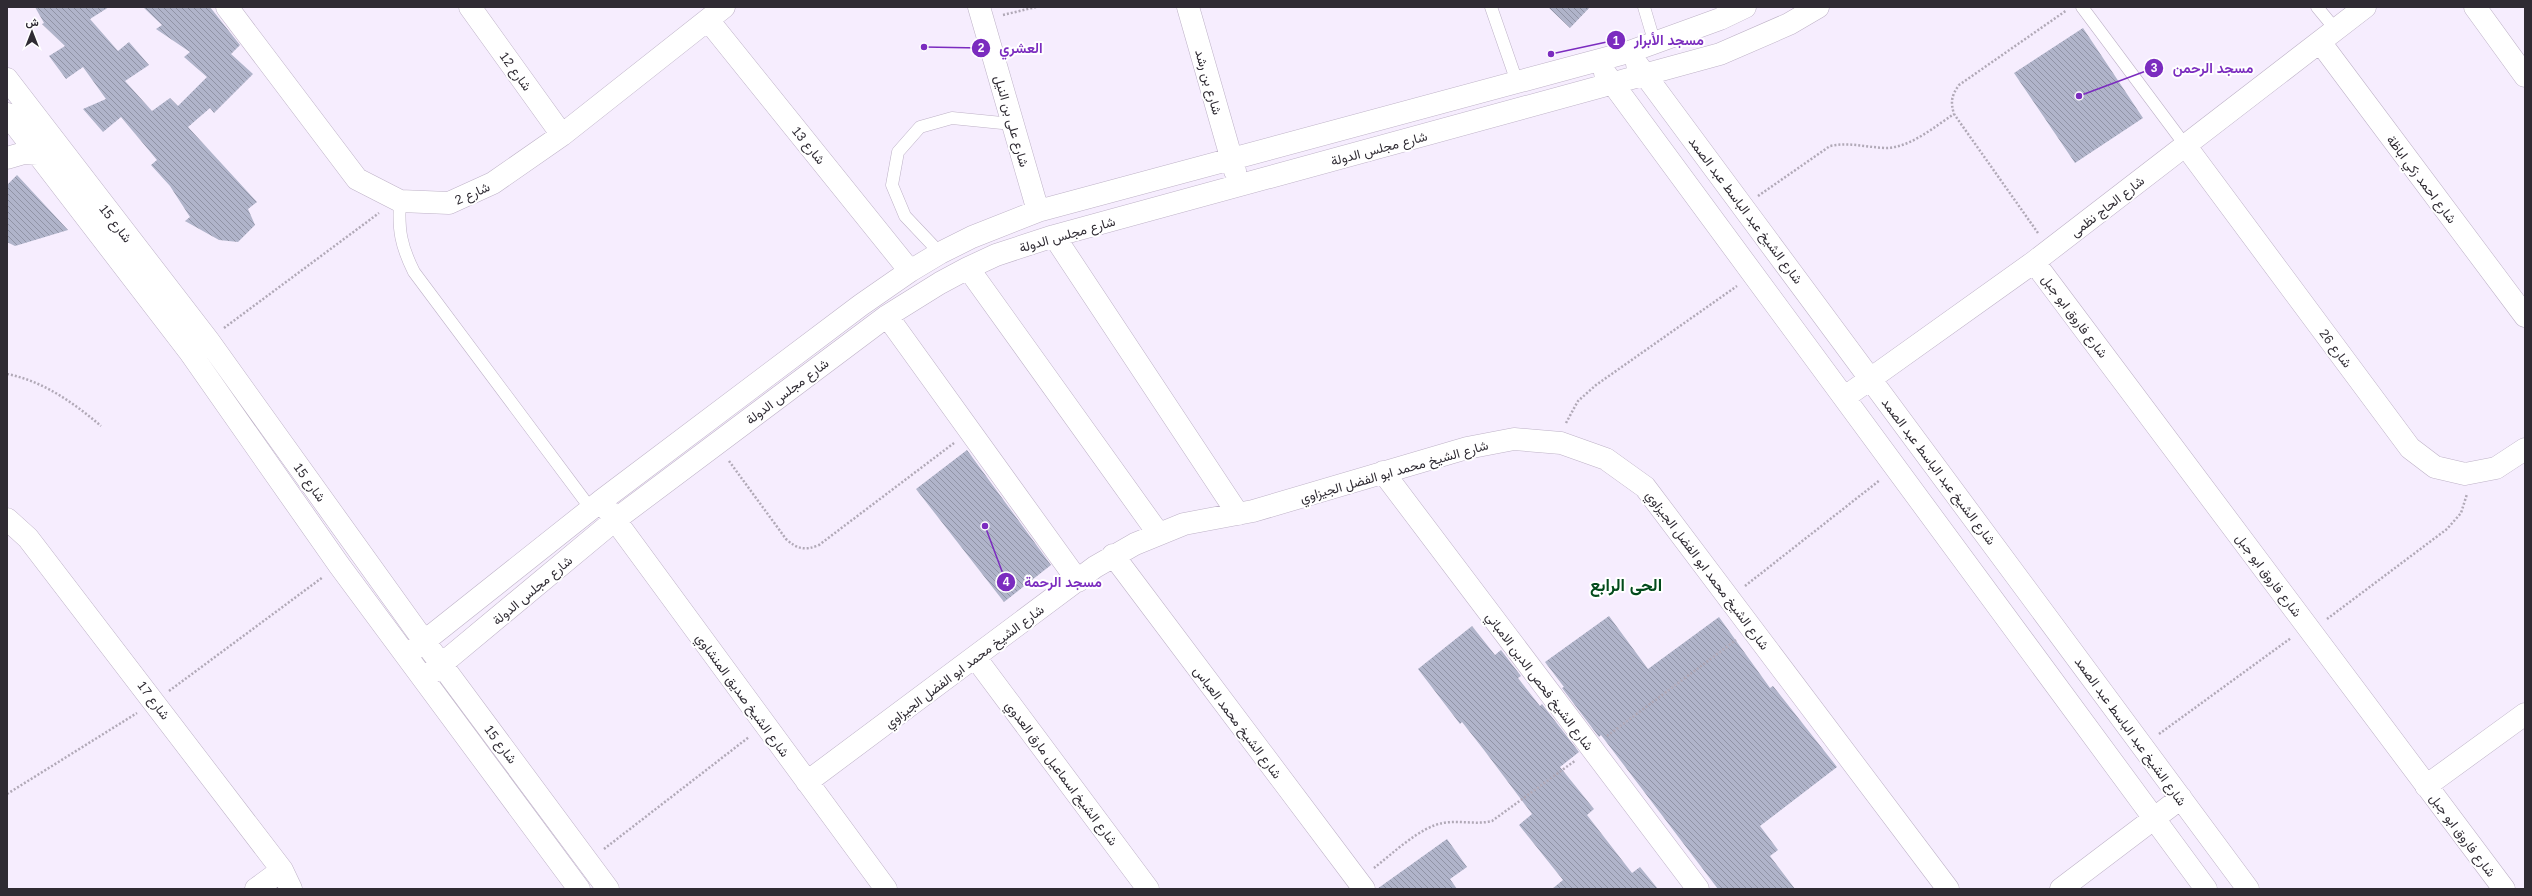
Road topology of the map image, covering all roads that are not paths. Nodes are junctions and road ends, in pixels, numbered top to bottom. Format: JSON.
{"nodes":[{"id":1,"x":227,"y":7,"type":"edge"},
{"id":2,"x":470,"y":7,"type":"edge"},
{"id":3,"x":1188,"y":7,"type":"edge"},
{"id":4,"x":1491,"y":7,"type":"edge"},
{"id":5,"x":1644,"y":7,"type":"edge"},
{"id":6,"x":1744,"y":7,"type":"edge"},
{"id":7,"x":1818,"y":7,"type":"edge"},
{"id":8,"x":2082,"y":7,"type":"edge"},
{"id":9,"x":2317,"y":7,"type":"edge"},
{"id":10,"x":2365,"y":7,"type":"edge"},
{"id":11,"x":2474,"y":7,"type":"edge"},
{"id":12,"x":716,"y":13,"type":"edge"},
{"id":13,"x":981,"y":14,"type":"edge"},
{"id":14,"x":2328,"y":36,"type":"junction"},
{"id":15,"x":1655,"y":44,"type":"junction"},
{"id":16,"x":1629,"y":52,"type":"junction"},
{"id":17,"x":1596,"y":61,"type":"junction"},
{"id":18,"x":1646,"y":75,"type":"junction"},
{"id":19,"x":2525,"y":76,"type":"edge"},
{"id":20,"x":7,"y":79,"type":"edge"},
{"id":21,"x":1517,"y":82,"type":"junction"},
{"id":22,"x":1613,"y":84,"type":"junction"},
{"id":23,"x":7,"y":114,"type":"edge"},
{"id":24,"x":1012,"y":124,"type":"junction"},
{"id":25,"x":562,"y":135,"type":"junction"},
{"id":26,"x":2186,"y":145,"type":"junction"},
{"id":27,"x":38,"y":154,"type":"junction"},
{"id":28,"x":7,"y":158,"type":"edge"},
{"id":29,"x":1231,"y":158,"type":"junction"},
{"id":30,"x":1239,"y":187,"type":"junction"},
{"id":31,"x":400,"y":201,"type":"junction"},
{"id":32,"x":88,"y":203,"type":"junction"},
{"id":33,"x":1038,"y":211,"type":"junction"},
{"id":34,"x":1054,"y":236,"type":"junction"},
{"id":35,"x":940,"y":253,"type":"junction"},
{"id":36,"x":2042,"y":256,"type":"junction"},
{"id":37,"x":968,"y":268,"type":"junction"},
{"id":38,"x":910,"y":271,"type":"junction"},
{"id":39,"x":861,"y":305,"type":"junction"},
{"id":40,"x":2525,"y":316,"type":"edge"},
{"id":41,"x":882,"y":320,"type":"junction"},
{"id":42,"x":1871,"y":379,"type":"junction"},
{"id":43,"x":1845,"y":397,"type":"junction"},
{"id":44,"x":2525,"y":449,"type":"edge"},
{"id":45,"x":1383,"y":472,"type":"junction"},
{"id":46,"x":596,"y":505,"type":"junction"},
{"id":47,"x":1238,"y":514,"type":"junction"},
{"id":48,"x":7,"y":519,"type":"edge"},
{"id":49,"x":615,"y":520,"type":"junction"},
{"id":50,"x":1158,"y":533,"type":"junction"},
{"id":51,"x":1113,"y":556,"type":"junction"},
{"id":52,"x":1078,"y":580,"type":"junction"},
{"id":53,"x":424,"y":641,"type":"junction"},
{"id":54,"x":407,"y":655,"type":"junction"},
{"id":55,"x":975,"y":657,"type":"junction"},
{"id":56,"x":442,"y":664,"type":"junction"},
{"id":57,"x":425,"y":678,"type":"junction"},
{"id":58,"x":2525,"y":714,"type":"edge"},
{"id":59,"x":807,"y":782,"type":"junction"},
{"id":60,"x":2426,"y":786,"type":"junction"},
{"id":61,"x":2181,"y":798,"type":"junction"},
{"id":62,"x":2155,"y":818,"type":"junction"},
{"id":63,"x":287,"y":880,"type":"edge"},
{"id":64,"x":1360,"y":885,"type":"edge"},
{"id":65,"x":256,"y":889,"type":"edge"},
{"id":66,"x":579,"y":889,"type":"edge"},
{"id":67,"x":608,"y":889,"type":"edge"},
{"id":68,"x":886,"y":889,"type":"edge"},
{"id":69,"x":1148,"y":889,"type":"edge"},
{"id":70,"x":1698,"y":889,"type":"edge"},
{"id":71,"x":1948,"y":889,"type":"edge"},
{"id":72,"x":2061,"y":889,"type":"edge"},
{"id":73,"x":2206,"y":889,"type":"edge"},
{"id":74,"x":2248,"y":889,"type":"edge"},
{"id":75,"x":2504,"y":889,"type":"edge"}],
"edges":[{"from":1,"to":31,"type":"street","name":"شارع 2"},
{"from":2,"to":25,"type":"street","name":"شارع 12"},
{"from":3,"to":29,"type":"street","name":"شارع بن رشد"},
{"from":4,"to":21,"type":"lane"},
{"from":5,"to":15,"type":"lane"},
{"from":6,"to":15,"type":"street","name":"شارع مجلس الدولة"},
{"from":7,"to":18,"type":"street","name":"شارع مجلس الدولة"},
{"from":8,"to":26,"type":"lane"},
{"from":9,"to":14,"type":"lane"},
{"from":10,"to":14,"type":"street","name":"شارع الحاج نظمى"},
{"from":11,"to":19,"type":"street"},
{"from":12,"to":25,"type":"street","name":"شارع 2"},
{"from":12,"to":38,"type":"street","name":"شارع 13"},
{"from":13,"to":24,"type":"street","name":"شارع على بن النيل"},
{"from":14,"to":26,"type":"street","name":"شارع الحاج نظمى"},
{"from":14,"to":40,"type":"street","name":"شارع احمد زكي اباظة"},
{"from":15,"to":16,"type":"street","name":"شارع مجلس الدولة"},
{"from":16,"to":17,"type":"street","name":"شارع مجلس الدولة"},
{"from":16,"to":18,"type":"street","name":"شارع الشيخ عبد الباسط عبد الصمد"},
{"from":17,"to":21,"type":"street","name":"شارع مجلس الدولة"},
{"from":17,"to":22,"type":"street"},
{"from":18,"to":22,"type":"street","name":"شارع مجلس الدولة"},
{"from":18,"to":42,"type":"street","name":"شارع الشيخ عبد الباسط عبد الصمد"},
{"from":20,"to":32,"type":"street","name":"شارع 15"},
{"from":21,"to":29,"type":"street","name":"شارع مجلس الدولة"},
{"from":22,"to":30,"type":"street","name":"شارع مجلس الدولة"},
{"from":22,"to":43,"type":"street"},
{"from":23,"to":27,"type":"street","name":"شارع 15"},
{"from":24,"to":33,"type":"street","name":"شارع على بن النيل"},
{"from":24,"to":35,"type":"lane"},
{"from":25,"to":31,"type":"street","name":"شارع 2"},
{"from":26,"to":36,"type":"street","name":"شارع الحاج نظمى"},
{"from":26,"to":44,"type":"street","name":"شارع 26"},
{"from":27,"to":28,"type":"street"},
{"from":27,"to":32,"type":"street","name":"شارع 15"},
{"from":29,"to":30,"type":"street","name":"شارع بن رشد"},
{"from":29,"to":33,"type":"street","name":"شارع مجلس الدولة"},
{"from":30,"to":34,"type":"street","name":"شارع مجلس الدولة"},
{"from":31,"to":46,"type":"lane"},
{"from":32,"to":53,"type":"street","name":"شارع 15"},
{"from":32,"to":54,"type":"street","name":"شارع 15"},
{"from":33,"to":35,"type":"street","name":"شارع مجلس الدولة"},
{"from":34,"to":37,"type":"street","name":"شارع مجلس الدولة"},
{"from":34,"to":47,"type":"street"},
{"from":35,"to":38,"type":"street","name":"شارع مجلس الدولة"},
{"from":36,"to":42,"type":"street","name":"شارع الحاج نظمى"},
{"from":36,"to":60,"type":"street","name":"شارع فاروق ابو جبل"},
{"from":37,"to":41,"type":"street","name":"شارع مجلس الدولة"},
{"from":37,"to":50,"type":"street"},
{"from":38,"to":39,"type":"street","name":"شارع مجلس الدولة"},
{"from":39,"to":41,"type":"street"},
{"from":39,"to":46,"type":"street","name":"شارع مجلس الدولة"},
{"from":41,"to":49,"type":"street","name":"شارع مجلس الدولة"},
{"from":41,"to":52,"type":"street"},
{"from":42,"to":43,"type":"street","name":"شارع الحاج نظمى"},
{"from":42,"to":61,"type":"street","name":"شارع الشيخ عبد الباسط عبد الصمد"},
{"from":43,"to":62,"type":"street"},
{"from":45,"to":47,"type":"street","name":"شارع الشيخ محمد ابو الفضل الجيزاوي"},
{"from":45,"to":70,"type":"street","name":"شارع الشيخ فحص الدين الامباني"},
{"from":45,"to":71,"type":"street","name":"شارع الشيخ محمد ابو الفضل الجيزاوي"},
{"from":46,"to":49,"type":"street","name":"شارع الشيخ صديق المنشاوي"},
{"from":46,"to":53,"type":"street","name":"شارع مجلس الدولة"},
{"from":47,"to":50,"type":"street","name":"شارع الشيخ محمد ابو الفضل الجيزاوي"},
{"from":48,"to":63,"type":"street","name":"شارع 17"},
{"from":49,"to":56,"type":"street","name":"شارع مجلس الدولة"},
{"from":49,"to":59,"type":"street","name":"شارع الشيخ صديق المنشاوي"},
{"from":50,"to":51,"type":"street","name":"شارع الشيخ محمد ابو الفضل الجيزاوي"},
{"from":51,"to":52,"type":"street","name":"شارع الشيخ محمد ابو الفضل الجيزاوي"},
{"from":51,"to":64,"type":"street","name":"شارع الشيخ محمد العباس"},
{"from":52,"to":55,"type":"street","name":"شارع الشيخ محمد ابو الفضل الجيزاوي"},
{"from":53,"to":54,"type":"street","name":"شارع مجلس الدولة"},
{"from":53,"to":56,"type":"street","name":"شارع 15"},
{"from":54,"to":57,"type":"street","name":"شارع 15"},
{"from":55,"to":59,"type":"street","name":"شارع الشيخ محمد ابو الفضل الجيزاوي"},
{"from":55,"to":69,"type":"street","name":"شارع الشيخ اسماعيل مارق العدوي"},
{"from":56,"to":57,"type":"street","name":"شارع مجلس الدولة"},
{"from":56,"to":67,"type":"street","name":"شارع 15"},
{"from":57,"to":66,"type":"street","name":"شارع 15"},
{"from":58,"to":60,"type":"street"},
{"from":59,"to":68,"type":"street","name":"شارع الشيخ صديق المنشاوي"},
{"from":60,"to":75,"type":"street","name":"شارع فاروق ابو جبل"},
{"from":61,"to":62,"type":"street"},
{"from":61,"to":74,"type":"street","name":"شارع الشيخ عبد الباسط عبد الصمد"},
{"from":62,"to":72,"type":"street"},
{"from":62,"to":73,"type":"street"},
{"from":63,"to":65,"type":"street"}]}
